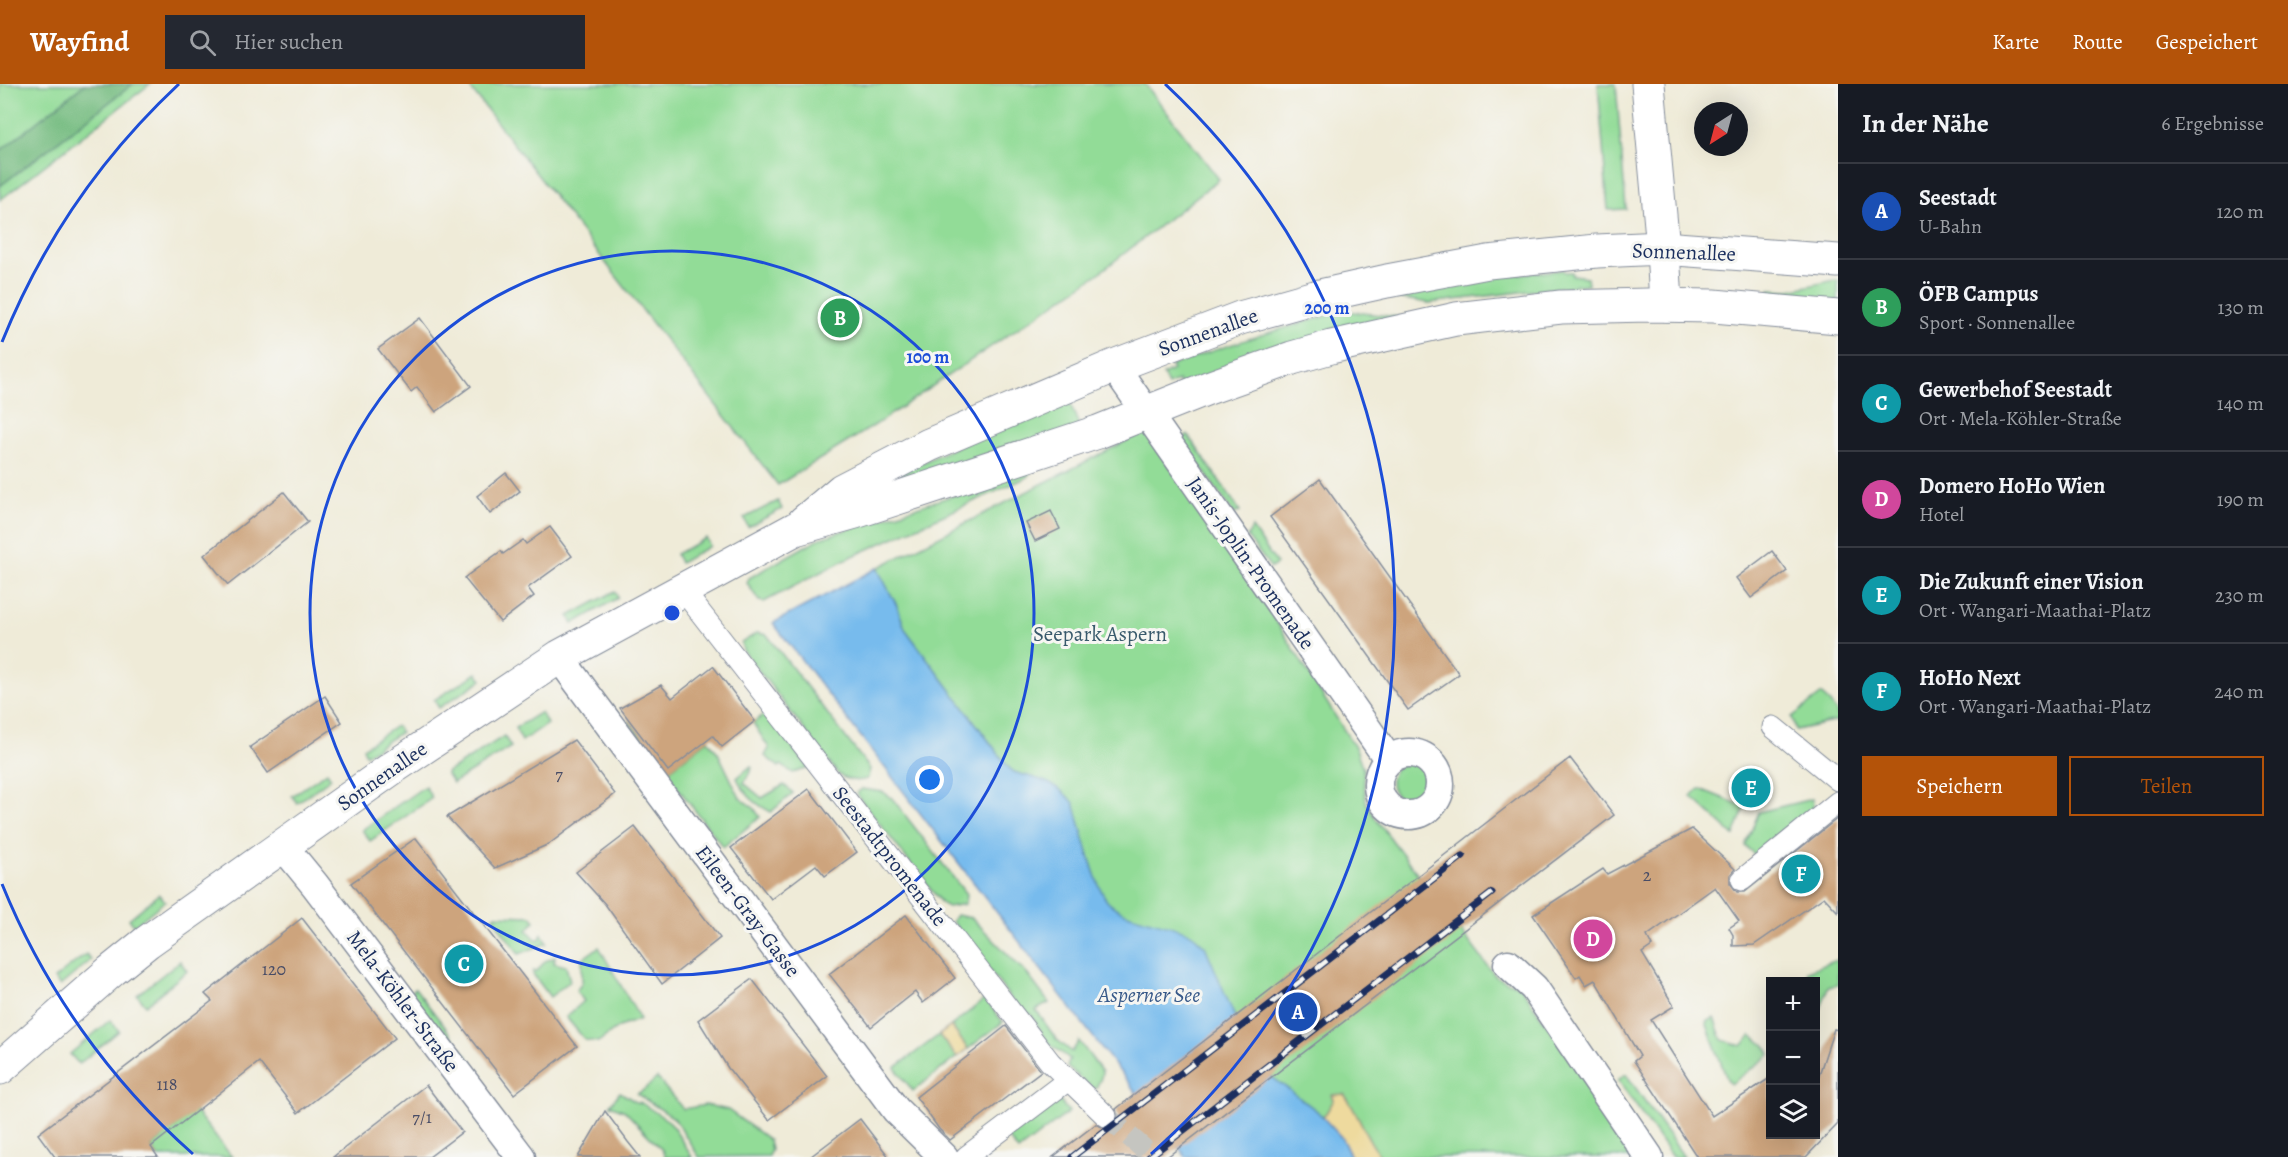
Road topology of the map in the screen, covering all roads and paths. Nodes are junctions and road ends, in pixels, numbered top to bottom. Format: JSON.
{"nodes":[{"id":1,"x":1648,"y":84,"type":"edge"},
{"id":2,"x":1663,"y":248,"type":"junction"},
{"id":3,"x":1838,"y":261,"type":"edge"},
{"id":4,"x":1666,"y":305,"type":"junction"},
{"id":5,"x":1838,"y":317,"type":"edge"},
{"id":6,"x":1114,"y":366,"type":"junction"},
{"id":7,"x":1145,"y":413,"type":"junction"},
{"id":8,"x":795,"y":529,"type":"junction"},
{"id":9,"x":682,"y":589,"type":"junction"},
{"id":10,"x":559,"y":657,"type":"junction"},
{"id":11,"x":1773,"y":727,"type":"dead end"},
{"id":12,"x":1389,"y":760,"type":"dead end"},
{"id":13,"x":1838,"y":780,"type":"edge"},
{"id":14,"x":1838,"y":802,"type":"edge"},
{"id":15,"x":282,"y":846,"type":"junction"},
{"id":16,"x":1742,"y":880,"type":"dead end"},
{"id":17,"x":1508,"y":964,"type":"dead end"},
{"id":18,"x":0,"y":1068,"type":"edge"},
{"id":19,"x":1068,"y":1080,"type":"junction"},
{"id":20,"x":1106,"y":1116,"type":"tunnel mouth"},
{"id":21,"x":521,"y":1157,"type":"edge"},
{"id":22,"x":944,"y":1157,"type":"edge"},
{"id":23,"x":966,"y":1157,"type":"edge"},
{"id":24,"x":1649,"y":1157,"type":"edge"}],
"edges":[{"from":1,"to":2,"type":"street"},
{"from":2,"to":3,"type":"street","name":"Sonnenallee"},
{"from":2,"to":4,"type":"street"},
{"from":2,"to":6,"type":"street","name":"Sonnenallee"},
{"from":4,"to":5,"type":"street","name":"Sonnenallee"},
{"from":4,"to":7,"type":"street","name":"Sonnenallee"},
{"from":6,"to":7,"type":"street","name":"Janis-Joplin-Promenade"},
{"from":6,"to":8,"type":"street","name":"Sonnenallee"},
{"from":7,"to":8,"type":"street","name":"Sonnenallee"},
{"from":7,"to":12,"type":"street","name":"Janis-Joplin-Promenade"},
{"from":8,"to":9,"type":"street","name":"Sonnenallee"},
{"from":9,"to":10,"type":"street","name":"Sonnenallee"},
{"from":9,"to":19,"type":"street","name":"Seestadtpromenade"},
{"from":10,"to":15,"type":"street","name":"Sonnenallee"},
{"from":10,"to":22,"type":"street","name":"Eileen-Gray-Gasse"},
{"from":11,"to":13,"type":"street"},
{"from":14,"to":16,"type":"street"},
{"from":15,"to":18,"type":"street","name":"Sonnenallee"},
{"from":15,"to":21,"type":"street","name":"Mela-Köhler-Straße"},
{"from":17,"to":24,"type":"street"},
{"from":19,"to":20,"type":"street","name":"Seestadtpromenade"},
{"from":19,"to":23,"type":"street"}]}
